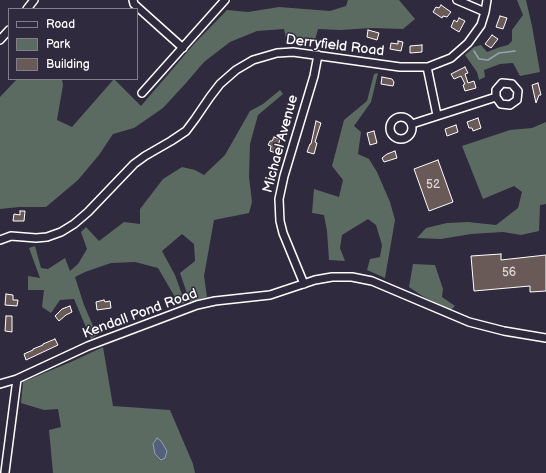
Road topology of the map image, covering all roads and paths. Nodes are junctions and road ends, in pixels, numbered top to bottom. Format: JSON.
{"nodes":[{"id":1,"x":34,"y":0,"type":"edge"},
{"id":2,"x":133,"y":0,"type":"edge"},
{"id":3,"x":225,"y":0,"type":"edge"},
{"id":4,"x":458,"y":0,"type":"edge"},
{"id":5,"x":487,"y":0,"type":"edge"},
{"id":6,"x":28,"y":8,"type":"edge"},
{"id":7,"x":486,"y":12,"type":"junction"},
{"id":8,"x":8,"y":31,"type":"edge"},
{"id":9,"x":0,"y":40,"type":"edge"},
{"id":10,"x":183,"y":48,"type":"junction"},
{"id":11,"x":318,"y":55,"type":"junction"},
{"id":12,"x":427,"y":67,"type":"junction"},
{"id":13,"x":142,"y":93,"type":"dead end"},
{"id":14,"x":496,"y":97,"type":"dead end"},
{"id":15,"x":437,"y":115,"type":"junction"},
{"id":16,"x":412,"y":124,"type":"dead end"},
{"id":17,"x":0,"y":240,"type":"edge"},
{"id":18,"x":304,"y":284,"type":"junction"},
{"id":19,"x":546,"y":338,"type":"edge"},
{"id":20,"x":17,"y":379,"type":"junction"},
{"id":21,"x":0,"y":384,"type":"edge"},
{"id":22,"x":5,"y":472,"type":"edge"}],
"edges":[{"from":1,"to":6,"type":"street"},
{"from":2,"to":10,"type":"street"},
{"from":3,"to":10,"type":"street"},
{"from":4,"to":7,"type":"street"},
{"from":5,"to":7,"type":"street","name":"Derryfield Road"},
{"from":7,"to":12,"type":"street","name":"Derryfield Road"},
{"from":8,"to":9,"type":"street"},
{"from":10,"to":13,"type":"street"},
{"from":11,"to":12,"type":"street","name":"Derryfield Road"},
{"from":11,"to":17,"type":"street","name":"Derryfield Road"},
{"from":11,"to":18,"type":"street","name":"Michael Avenue"},
{"from":12,"to":15,"type":"street"},
{"from":14,"to":15,"type":"street"},
{"from":15,"to":16,"type":"street"},
{"from":18,"to":19,"type":"street","name":"Kendall Pond Road"},
{"from":18,"to":20,"type":"street","name":"Kendall Pond Road"},
{"from":20,"to":21,"type":"street","name":"Kendall Pond Road"},
{"from":20,"to":22,"type":"street"}]}
